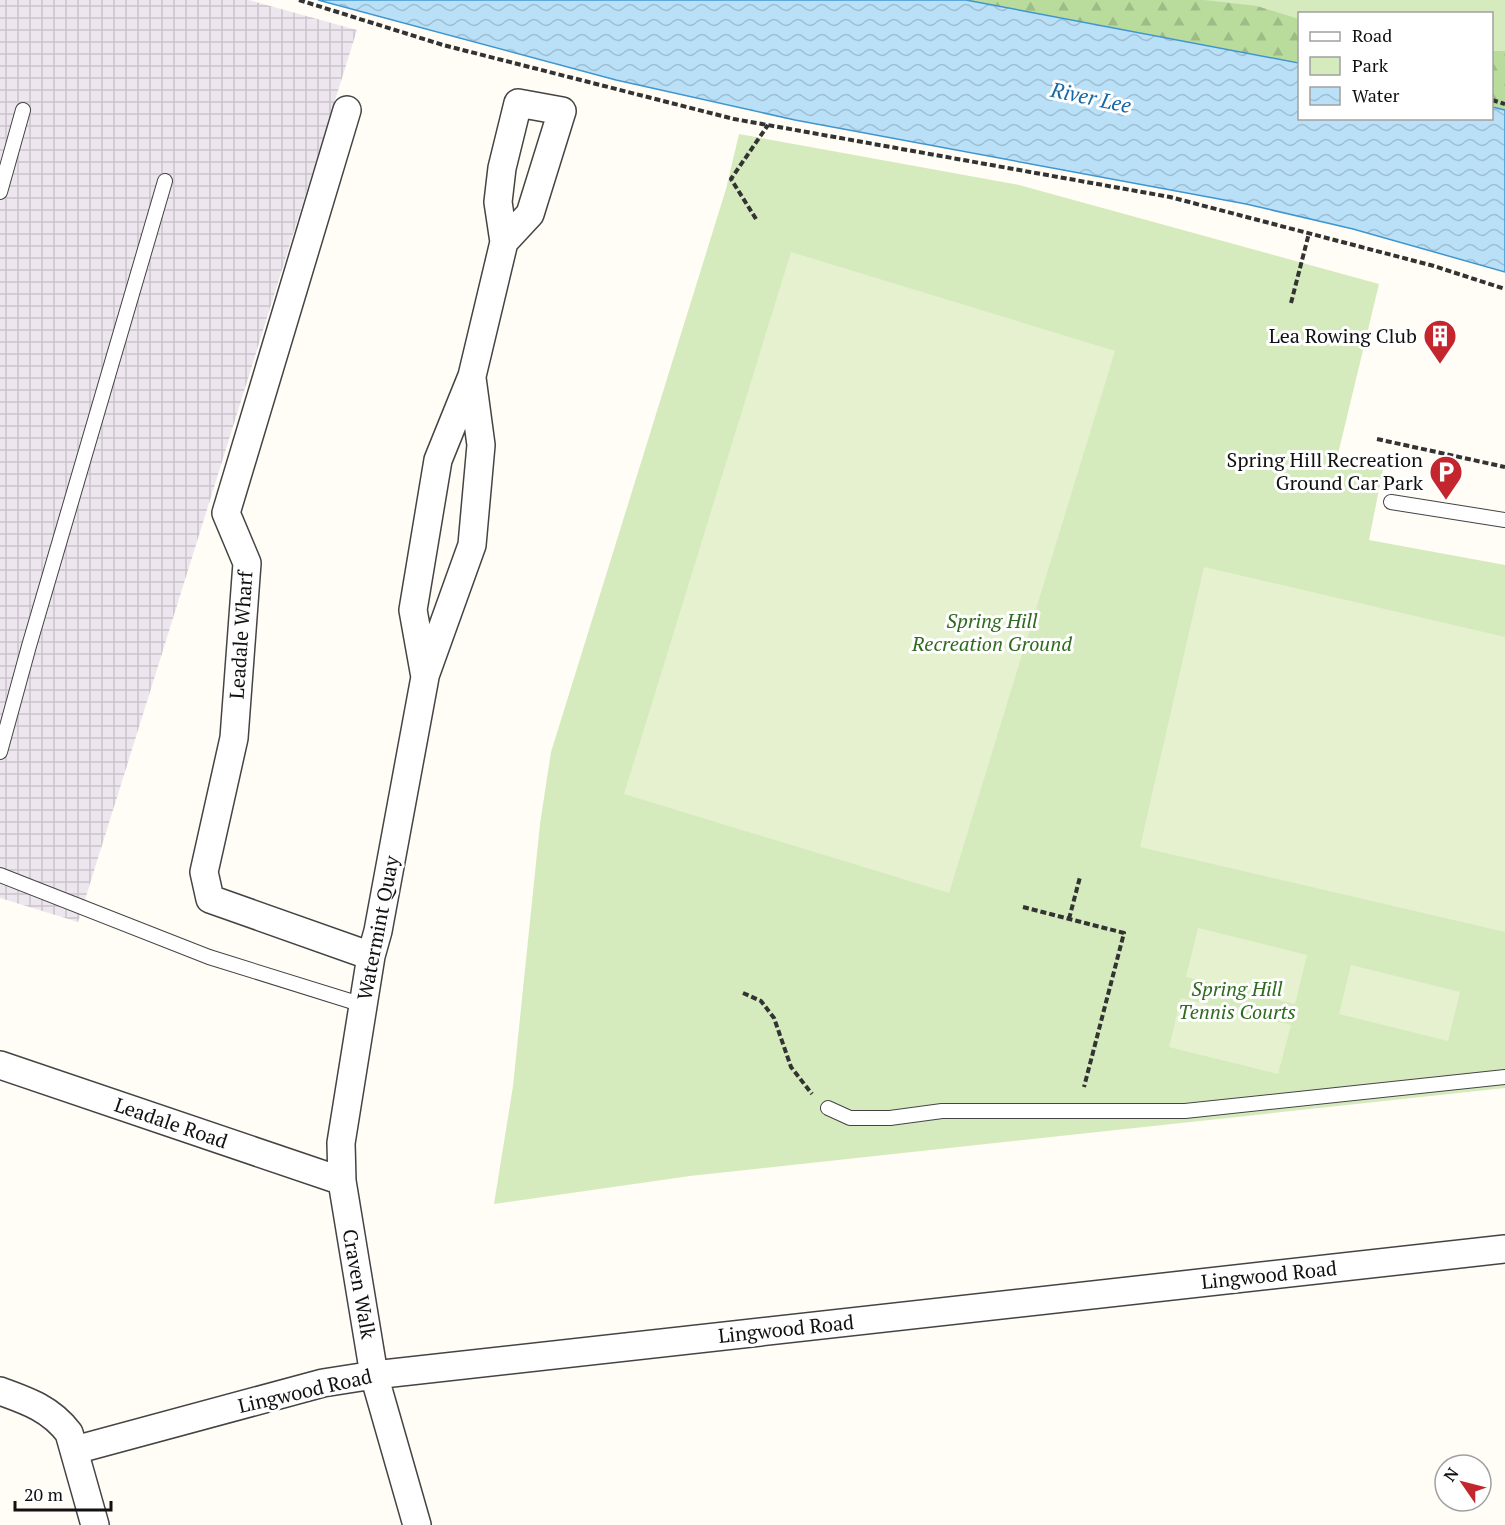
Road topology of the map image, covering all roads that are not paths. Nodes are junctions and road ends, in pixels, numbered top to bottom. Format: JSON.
{"nodes":[{"id":1,"x":23,"y":110,"type":"dead end"},
{"id":2,"x":347,"y":110,"type":"dead end"},
{"id":3,"x":165,"y":181,"type":"dead end"},
{"id":4,"x":0,"y":192,"type":"edge"},
{"id":5,"x":504,"y":242,"type":"dead end"},
{"id":6,"x":472,"y":376,"type":"junction"},
{"id":7,"x":1391,"y":502,"type":"dead end"},
{"id":8,"x":1505,"y":520,"type":"edge"},
{"id":9,"x":425,"y":677,"type":"junction"},
{"id":10,"x":0,"y":752,"type":"edge"},
{"id":11,"x":0,"y":875,"type":"edge"},
{"id":12,"x":371,"y":956,"type":"junction"},
{"id":13,"x":363,"y":1005,"type":"junction"},
{"id":14,"x":0,"y":1065,"type":"edge"},
{"id":15,"x":1505,"y":1077,"type":"edge"},
{"id":16,"x":828,"y":1108,"type":"road end"},
{"id":17,"x":342,"y":1181,"type":"junction"},
{"id":18,"x":1505,"y":1249,"type":"edge"},
{"id":19,"x":374,"y":1375,"type":"junction"},
{"id":20,"x":0,"y":1391,"type":"edge"},
{"id":21,"x":75,"y":1450,"type":"junction"},
{"id":22,"x":95,"y":1525,"type":"edge"},
{"id":23,"x":417,"y":1525,"type":"edge"}],
"edges":[{"from":1,"to":4,"type":"lane"},
{"from":2,"to":12,"type":"street","name":"Leadale Wharf"},
{"from":3,"to":10,"type":"lane"},
{"from":5,"to":6,"type":"street","name":"Watermint Quay"},
{"from":6,"to":9,"type":"street","name":"Watermint Quay"},
{"from":6,"to":9,"type":"street","name":"Watermint Quay"},
{"from":7,"to":8,"type":"lane"},
{"from":9,"to":12,"type":"street","name":"Watermint Quay"},
{"from":11,"to":13,"type":"lane"},
{"from":12,"to":13,"type":"street","name":"Watermint Quay"},
{"from":13,"to":17,"type":"street","name":"Watermint Quay"},
{"from":14,"to":17,"type":"street","name":"Leadale Road"},
{"from":15,"to":16,"type":"lane"},
{"from":17,"to":19,"type":"street","name":"Craven Walk"},
{"from":18,"to":19,"type":"street","name":"Lingwood Road"},
{"from":19,"to":21,"type":"street","name":"Lingwood Road"},
{"from":19,"to":23,"type":"street","name":"Craven Walk"},
{"from":20,"to":21,"type":"street"},
{"from":21,"to":22,"type":"street"}]}
